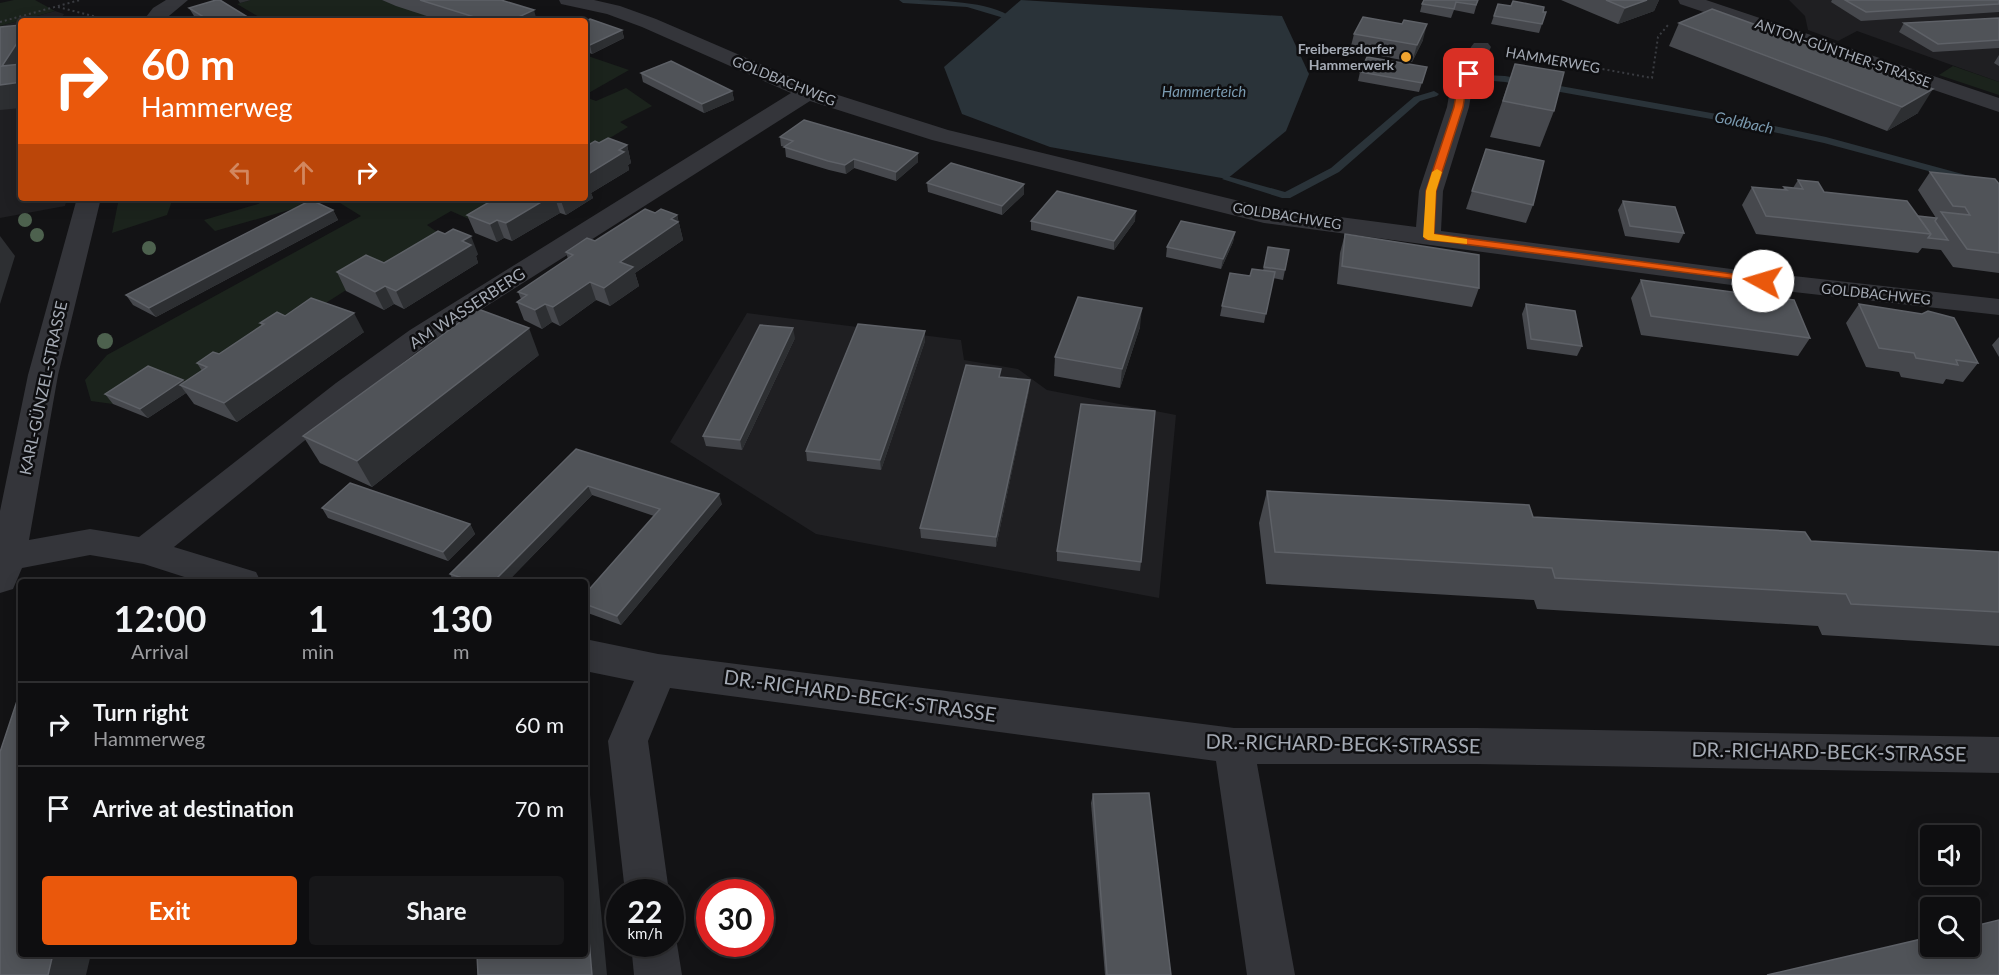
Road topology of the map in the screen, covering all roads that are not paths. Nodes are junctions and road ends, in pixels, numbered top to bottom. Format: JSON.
{"nodes":[{"id":1,"x":179,"y":0,"type":"edge"},
{"id":2,"x":568,"y":0,"type":"edge"},
{"id":3,"x":1697,"y":3,"type":"edge"},
{"id":4,"x":155,"y":18,"type":"edge"},
{"id":5,"x":1481,"y":47,"type":"road end"},
{"id":6,"x":808,"y":93,"type":"junction"},
{"id":7,"x":1999,"y":105,"type":"edge"},
{"id":8,"x":88,"y":201,"type":"edge"},
{"id":9,"x":1428,"y":237,"type":"junction"},
{"id":10,"x":1999,"y":307,"type":"edge"},
{"id":11,"x":145,"y":551,"type":"junction"},
{"id":12,"x":4,"y":568,"type":"edge"},
{"id":13,"x":234,"y":579,"type":"edge"},
{"id":14,"x":588,"y":656,"type":"edge"},
{"id":15,"x":658,"y":670,"type":"junction"},
{"id":16,"x":1234,"y":746,"type":"junction"},
{"id":17,"x":1999,"y":755,"type":"edge"},
{"id":18,"x":645,"y":879,"type":"edge"},
{"id":19,"x":656,"y":957,"type":"edge"},
{"id":20,"x":658,"y":975,"type":"edge"},
{"id":21,"x":1271,"y":975,"type":"edge"}],
"edges":[{"from":1,"to":4,"type":"street"},
{"from":2,"to":6,"type":"street","name":"GOLDBACHWEG"},
{"from":3,"to":7,"type":"street","name":"ANTON-GÜNTHER-STRASSE"},
{"from":5,"to":9,"type":"street"},
{"from":6,"to":9,"type":"street","name":"GOLDBACHWEG"},
{"from":6,"to":11,"type":"street","name":"AM WASSERBERG"},
{"from":8,"to":12,"type":"street","name":"KARL-GÜNZEL-STRASSE"},
{"from":9,"to":10,"type":"street","name":"GOLDBACHWEG"},
{"from":11,"to":12,"type":"street"},
{"from":11,"to":13,"type":"street"},
{"from":14,"to":15,"type":"street","name":"DR.-RICHARD-BECK-STRASSE"},
{"from":15,"to":16,"type":"street","name":"DR.-RICHARD-BECK-STRASSE"},
{"from":15,"to":18,"type":"street"},
{"from":16,"to":17,"type":"street","name":"DR.-RICHARD-BECK-STRASSE"},
{"from":16,"to":21,"type":"street"},
{"from":19,"to":20,"type":"street"}]}
